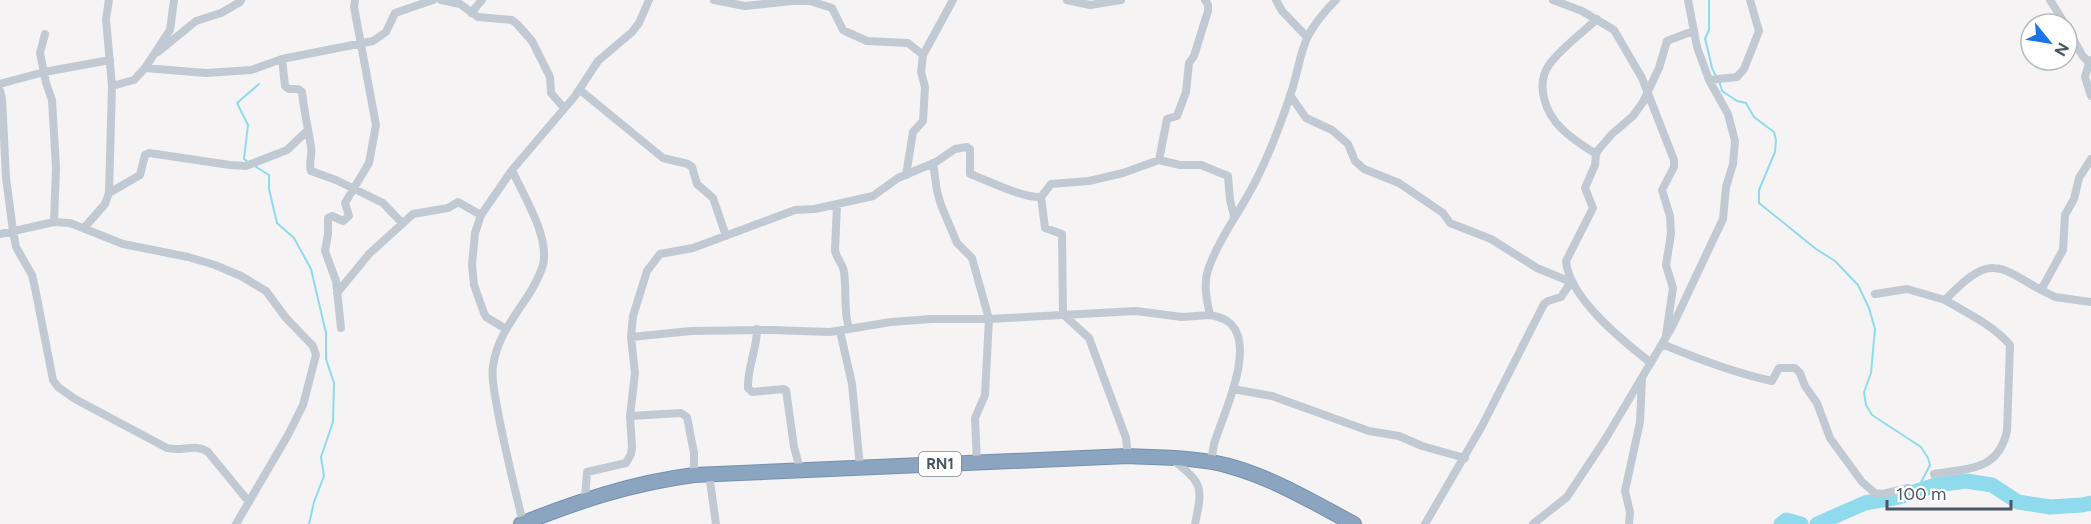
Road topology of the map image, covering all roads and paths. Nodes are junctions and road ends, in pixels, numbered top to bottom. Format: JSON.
{"nodes":[{"id":1,"x":109,"y":0,"type":"edge"},
{"id":2,"x":174,"y":0,"type":"edge"},
{"id":3,"x":241,"y":0,"type":"edge"},
{"id":4,"x":356,"y":0,"type":"edge"},
{"id":5,"x":433,"y":0,"type":"edge"},
{"id":6,"x":441,"y":0,"type":"edge"},
{"id":7,"x":482,"y":0,"type":"edge"},
{"id":8,"x":649,"y":0,"type":"edge"},
{"id":9,"x":714,"y":0,"type":"edge"},
{"id":10,"x":953,"y":0,"type":"edge"},
{"id":11,"x":1067,"y":0,"type":"edge"},
{"id":12,"x":1204,"y":0,"type":"edge"},
{"id":13,"x":1276,"y":0,"type":"edge"},
{"id":14,"x":1336,"y":0,"type":"edge"},
{"id":15,"x":1553,"y":0,"type":"edge"},
{"id":16,"x":1688,"y":0,"type":"edge"},
{"id":17,"x":1750,"y":0,"type":"edge"},
{"id":18,"x":1117,"y":1,"type":"edge"},
{"id":19,"x":471,"y":13,"type":"junction"},
{"id":20,"x":1597,"y":20,"type":"junction"},
{"id":21,"x":1693,"y":31,"type":"junction"},
{"id":22,"x":45,"y":34,"type":"dead end"},
{"id":23,"x":1307,"y":38,"type":"junction"},
{"id":24,"x":361,"y":43,"type":"junction"},
{"id":25,"x":2079,"y":46,"type":"edge"},
{"id":26,"x":923,"y":56,"type":"junction"},
{"id":27,"x":152,"y":57,"type":"junction"},
{"id":28,"x":282,"y":59,"type":"junction"},
{"id":29,"x":110,"y":60,"type":"junction"},
{"id":30,"x":2090,"y":62,"type":"edge"},
{"id":31,"x":145,"y":68,"type":"junction"},
{"id":32,"x":44,"y":72,"type":"junction"},
{"id":33,"x":1709,"y":80,"type":"junction"},
{"id":34,"x":0,"y":84,"type":"edge"},
{"id":35,"x":112,"y":86,"type":"junction"},
{"id":36,"x":580,"y":90,"type":"junction"},
{"id":37,"x":0,"y":91,"type":"edge"},
{"id":38,"x":1648,"y":94,"type":"junction"},
{"id":39,"x":1290,"y":95,"type":"junction"},
{"id":40,"x":2091,"y":96,"type":"edge"},
{"id":41,"x":564,"y":108,"type":"junction"},
{"id":42,"x":307,"y":131,"type":"junction"},
{"id":43,"x":1596,"y":154,"type":"junction"},
{"id":44,"x":2091,"y":159,"type":"edge"},
{"id":45,"x":1159,"y":160,"type":"junction"},
{"id":46,"x":933,"y":163,"type":"junction"},
{"id":47,"x":512,"y":170,"type":"junction"},
{"id":48,"x":906,"y":175,"type":"junction"},
{"id":49,"x":354,"y":189,"type":"junction"},
{"id":50,"x":109,"y":193,"type":"junction"},
{"id":51,"x":1041,"y":197,"type":"junction"},
{"id":52,"x":837,"y":205,"type":"junction"},
{"id":53,"x":481,"y":215,"type":"junction"},
{"id":54,"x":1234,"y":216,"type":"junction"},
{"id":55,"x":54,"y":222,"type":"junction"},
{"id":56,"x":402,"y":223,"type":"junction"},
{"id":57,"x":84,"y":228,"type":"junction"},
{"id":58,"x":13,"y":231,"type":"junction"},
{"id":59,"x":0,"y":234,"type":"edge"},
{"id":60,"x":726,"y":236,"type":"junction"},
{"id":61,"x":1571,"y":282,"type":"junction"},
{"id":62,"x":2041,"y":290,"type":"junction"},
{"id":63,"x":337,"y":293,"type":"junction"},
{"id":64,"x":1875,"y":294,"type":"dead end"},
{"id":65,"x":1945,"y":300,"type":"junction"},
{"id":66,"x":2091,"y":302,"type":"edge"},
{"id":67,"x":1063,"y":315,"type":"junction"},
{"id":68,"x":1210,"y":315,"type":"junction"},
{"id":69,"x":989,"y":319,"type":"junction"},
{"id":70,"x":341,"y":328,"type":"dead end"},
{"id":71,"x":506,"y":329,"type":"junction"},
{"id":72,"x":849,"y":329,"type":"junction"},
{"id":73,"x":758,"y":330,"type":"junction"},
{"id":74,"x":840,"y":331,"type":"junction"},
{"id":75,"x":631,"y":337,"type":"junction"},
{"id":76,"x":1664,"y":341,"type":"junction"},
{"id":77,"x":1651,"y":363,"type":"junction"},
{"id":78,"x":1642,"y":378,"type":"junction"},
{"id":79,"x":1233,"y":389,"type":"junction"},
{"id":80,"x":630,"y":416,"type":"junction"},
{"id":81,"x":1128,"y":456,"type":"junction"},
{"id":82,"x":1465,"y":458,"type":"junction"},
{"id":83,"x":1172,"y":459,"type":"junction"},
{"id":84,"x":1211,"y":462,"type":"junction"},
{"id":85,"x":977,"y":464,"type":"junction"},
{"id":86,"x":860,"y":467,"type":"junction"},
{"id":87,"x":800,"y":469,"type":"junction"},
{"id":88,"x":710,"y":474,"type":"junction"},
{"id":89,"x":1934,"y":474,"type":"dead end"},
{"id":90,"x":694,"y":475,"type":"junction"},
{"id":91,"x":1908,"y":488,"type":"dead end"},
{"id":92,"x":585,"y":500,"type":"junction"},
{"id":93,"x":249,"y":502,"type":"junction"},
{"id":94,"x":236,"y":524,"type":"edge"},
{"id":95,"x":522,"y":524,"type":"edge"},
{"id":96,"x":716,"y":524,"type":"edge"},
{"id":97,"x":1195,"y":524,"type":"edge"},
{"id":98,"x":1354,"y":524,"type":"edge"},
{"id":99,"x":1425,"y":524,"type":"edge"},
{"id":100,"x":1533,"y":524,"type":"edge"},
{"id":101,"x":1629,"y":524,"type":"edge"}],
"edges":[{"from":1,"to":29,"type":"street"},
{"from":2,"to":27,"type":"street"},
{"from":3,"to":27,"type":"street"},
{"from":4,"to":24,"type":"street"},
{"from":5,"to":24,"type":"street"},
{"from":6,"to":19,"type":"street"},
{"from":7,"to":19,"type":"street"},
{"from":8,"to":36,"type":"street"},
{"from":9,"to":26,"type":"street"},
{"from":10,"to":26,"type":"street"},
{"from":11,"to":18,"type":"street"},
{"from":12,"to":45,"type":"street"},
{"from":13,"to":23,"type":"street"},
{"from":14,"to":23,"type":"street"},
{"from":15,"to":20,"type":"street"},
{"from":16,"to":21,"type":"street"},
{"from":17,"to":33,"type":"street"},
{"from":19,"to":41,"type":"street"},
{"from":20,"to":38,"type":"street"},
{"from":20,"to":43,"type":"street"},
{"from":21,"to":33,"type":"street"},
{"from":21,"to":38,"type":"street"},
{"from":22,"to":32,"type":"street"},
{"from":23,"to":39,"type":"street"},
{"from":24,"to":28,"type":"street"},
{"from":24,"to":49,"type":"street"},
{"from":25,"to":30,"type":"street"},
{"from":26,"to":48,"type":"street"},
{"from":27,"to":31,"type":"street"},
{"from":28,"to":31,"type":"street"},
{"from":28,"to":42,"type":"street"},
{"from":29,"to":32,"type":"street"},
{"from":29,"to":35,"type":"street"},
{"from":30,"to":40,"type":"street"},
{"from":31,"to":35,"type":"street"},
{"from":32,"to":34,"type":"street"},
{"from":32,"to":55,"type":"street"},
{"from":33,"to":76,"type":"street"},
{"from":35,"to":50,"type":"street"},
{"from":36,"to":41,"type":"street"},
{"from":36,"to":60,"type":"street"},
{"from":37,"to":58,"type":"street"},
{"from":38,"to":43,"type":"street"},
{"from":38,"to":76,"type":"street"},
{"from":39,"to":54,"type":"street"},
{"from":39,"to":61,"type":"street"},
{"from":41,"to":47,"type":"street"},
{"from":42,"to":49,"type":"street"},
{"from":42,"to":50,"type":"street"},
{"from":43,"to":61,"type":"street"},
{"from":44,"to":62,"type":"street"},
{"from":45,"to":51,"type":"street"},
{"from":45,"to":54,"type":"street"},
{"from":46,"to":48,"type":"street"},
{"from":46,"to":51,"type":"street"},
{"from":46,"to":69,"type":"street"},
{"from":47,"to":53,"type":"street"},
{"from":47,"to":71,"type":"street"},
{"from":48,"to":52,"type":"street"},
{"from":49,"to":56,"type":"street"},
{"from":49,"to":63,"type":"street"},
{"from":50,"to":57,"type":"street"},
{"from":51,"to":67,"type":"street"},
{"from":52,"to":60,"type":"street"},
{"from":52,"to":72,"type":"street"},
{"from":53,"to":56,"type":"street"},
{"from":53,"to":71,"type":"street"},
{"from":54,"to":68,"type":"street"},
{"from":55,"to":57,"type":"street"},
{"from":55,"to":58,"type":"street"},
{"from":56,"to":63,"type":"street"},
{"from":57,"to":93,"type":"street"},
{"from":58,"to":59,"type":"street"},
{"from":58,"to":93,"type":"street"},
{"from":60,"to":75,"type":"street"},
{"from":61,"to":77,"type":"street"},
{"from":61,"to":82,"type":"street"},
{"from":62,"to":65,"type":"street"},
{"from":62,"to":66,"type":"street"},
{"from":63,"to":70,"type":"street"},
{"from":64,"to":65,"type":"street"},
{"from":65,"to":89,"type":"street"},
{"from":67,"to":68,"type":"street"},
{"from":67,"to":69,"type":"street"},
{"from":67,"to":81,"type":"street"},
{"from":68,"to":79,"type":"street"},
{"from":69,"to":72,"type":"street"},
{"from":69,"to":85,"type":"street"},
{"from":71,"to":95,"type":"street"},
{"from":72,"to":74,"type":"street"},
{"from":73,"to":74,"type":"street"},
{"from":73,"to":75,"type":"street"},
{"from":73,"to":87,"type":"street"},
{"from":74,"to":86,"type":"street"},
{"from":75,"to":80,"type":"street"},
{"from":76,"to":77,"type":"street"},
{"from":76,"to":91,"type":"street"},
{"from":77,"to":78,"type":"street"},
{"from":78,"to":100,"type":"street"},
{"from":78,"to":101,"type":"street"},
{"from":79,"to":82,"type":"street"},
{"from":79,"to":84,"type":"street"},
{"from":80,"to":90,"type":"street"},
{"from":80,"to":92,"type":"street"},
{"from":81,"to":83,"type":"highway","number":"RN1"},
{"from":81,"to":85,"type":"highway","number":"RN1"},
{"from":82,"to":99,"type":"street"},
{"from":83,"to":84,"type":"highway","number":"RN1"},
{"from":83,"to":97,"type":"street"},
{"from":84,"to":98,"type":"highway","number":"RN1"},
{"from":85,"to":86,"type":"highway","number":"RN1"},
{"from":86,"to":87,"type":"highway","number":"RN1"},
{"from":87,"to":88,"type":"highway","number":"RN1"},
{"from":88,"to":90,"type":"highway","number":"RN1"},
{"from":88,"to":96,"type":"street"},
{"from":90,"to":92,"type":"highway","number":"RN1"},
{"from":92,"to":95,"type":"highway","number":"RN1"},
{"from":93,"to":94,"type":"street"}]}
